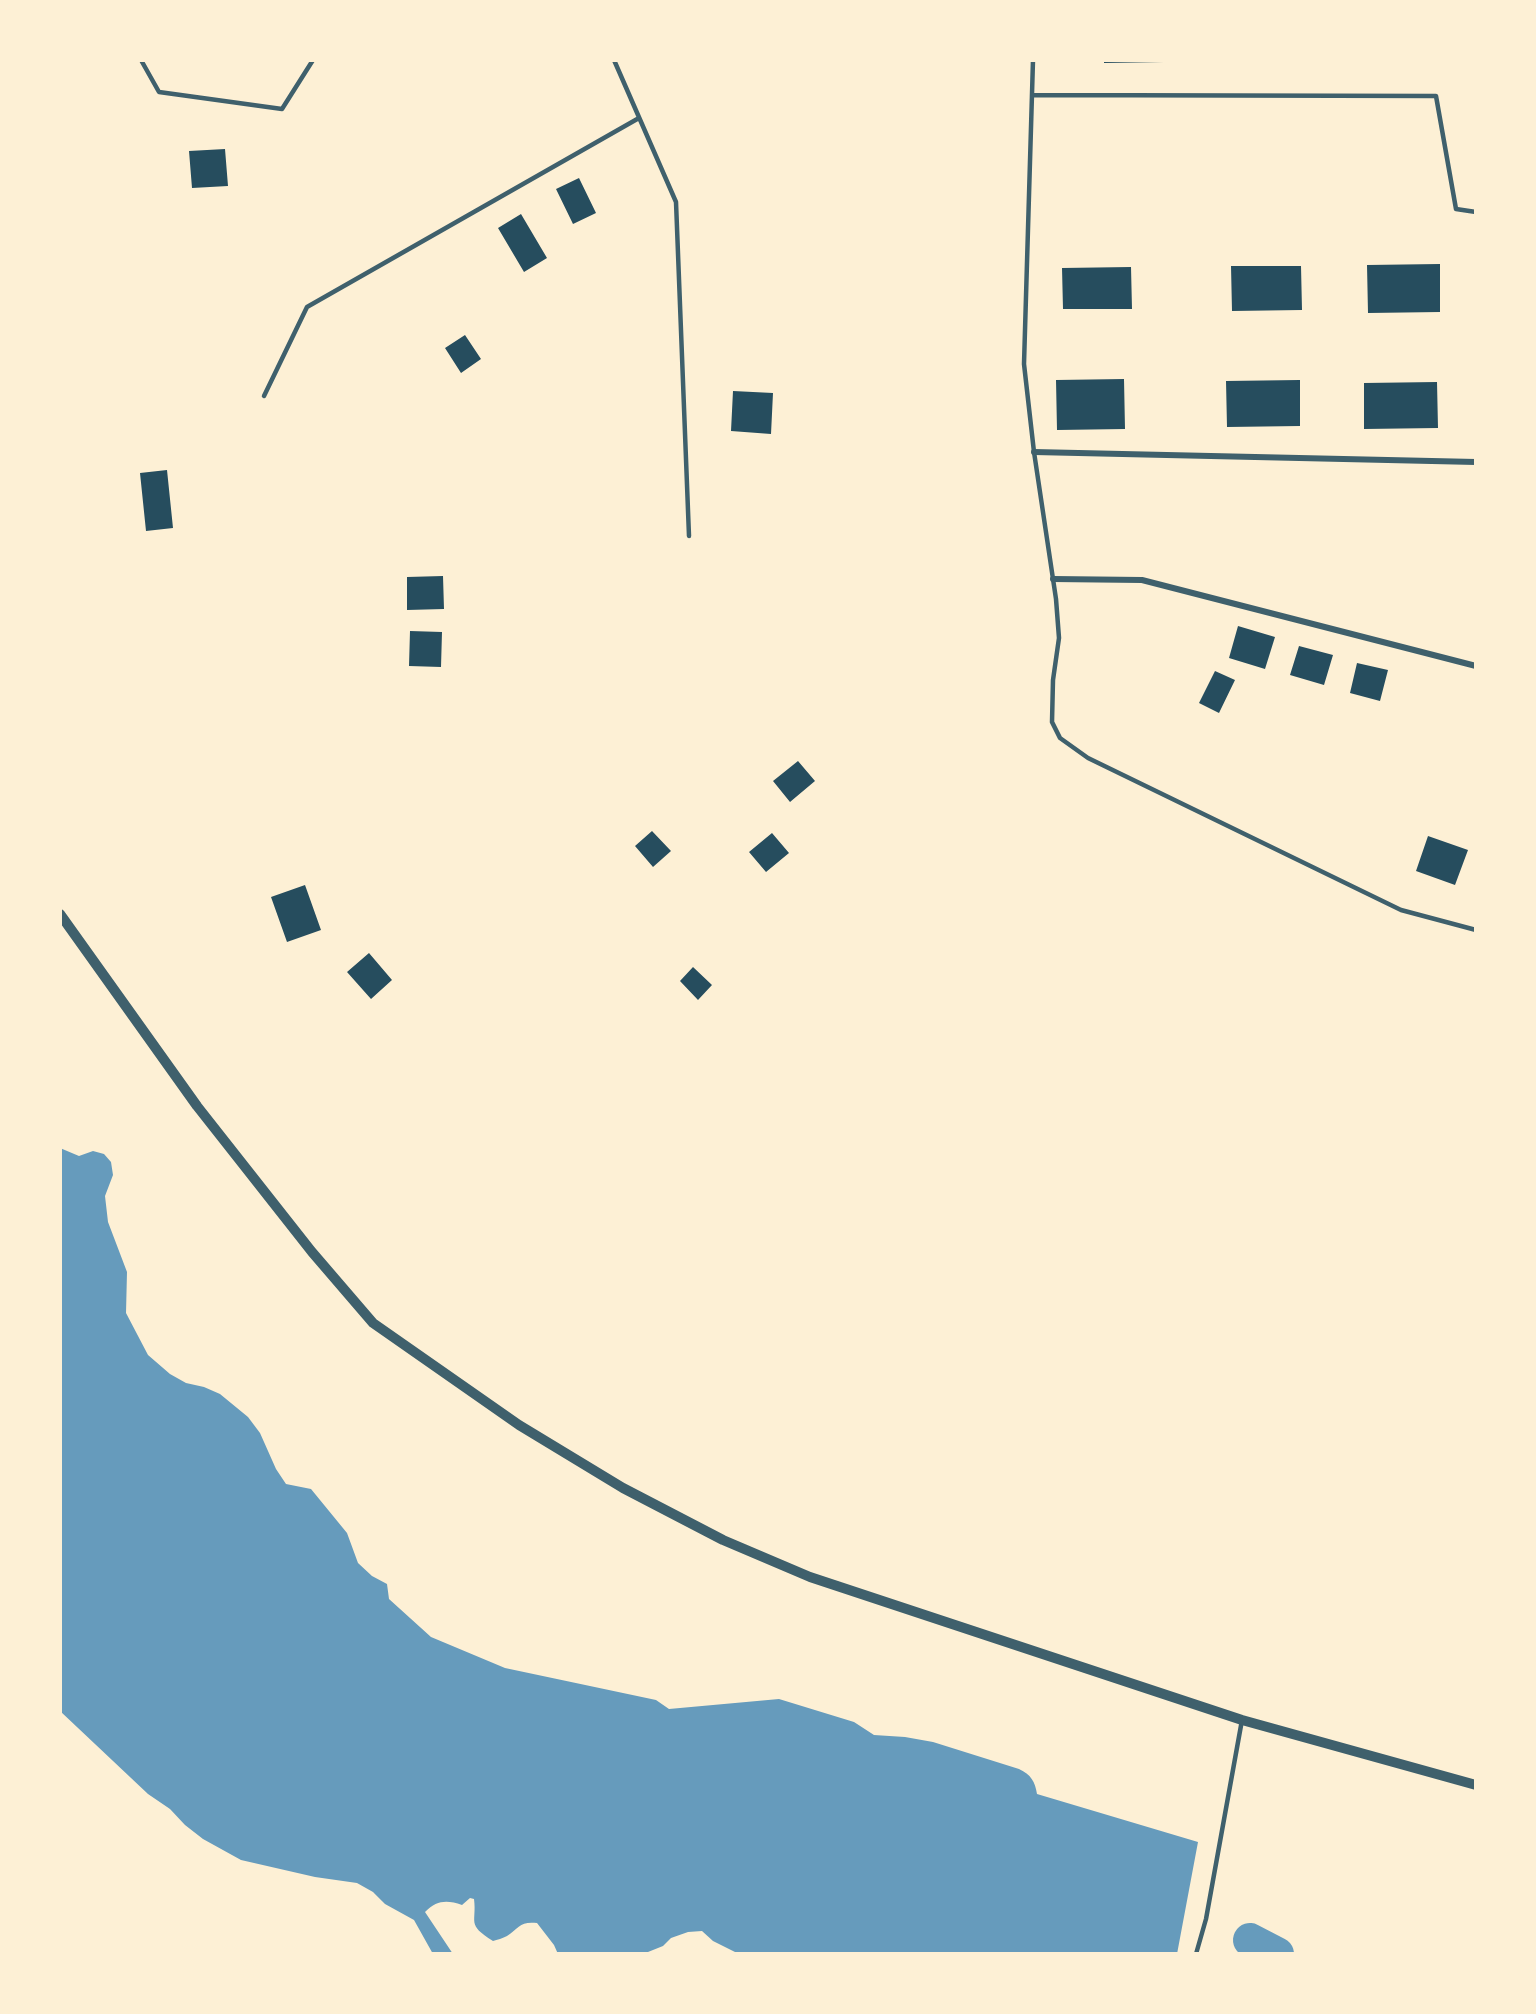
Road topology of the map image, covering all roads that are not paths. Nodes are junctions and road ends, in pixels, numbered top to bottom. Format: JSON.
{"nodes":[{"id":1,"x":141,"y":60,"type":"edge"},
{"id":2,"x":314,"y":60,"type":"edge"},
{"id":3,"x":614,"y":60,"type":"edge"},
{"id":4,"x":1033,"y":60,"type":"edge"},
{"id":5,"x":1032,"y":95,"type":"junction"},
{"id":6,"x":639,"y":118,"type":"junction"},
{"id":7,"x":1476,"y":212,"type":"edge"},
{"id":8,"x":264,"y":396,"type":"dead end"},
{"id":9,"x":1034,"y":452,"type":"junction"},
{"id":10,"x":1476,"y":462,"type":"edge"},
{"id":11,"x":689,"y":536,"type":"dead end"},
{"id":12,"x":1053,"y":579,"type":"junction"},
{"id":13,"x":1476,"y":666,"type":"edge"},
{"id":14,"x":60,"y":914,"type":"edge"},
{"id":15,"x":1476,"y":930,"type":"edge"},
{"id":16,"x":1242,"y":1720,"type":"junction"},
{"id":17,"x":1476,"y":1785,"type":"edge"},
{"id":18,"x":1196,"y":1954,"type":"edge"}],
"edges":[{"from":1,"to":2,"type":"lane"},
{"from":3,"to":6,"type":"lane"},
{"from":4,"to":5,"type":"lane"},
{"from":5,"to":7,"type":"lane"},
{"from":5,"to":9,"type":"lane"},
{"from":6,"to":8,"type":"lane"},
{"from":6,"to":11,"type":"lane"},
{"from":9,"to":10,"type":"street"},
{"from":9,"to":12,"type":"lane"},
{"from":12,"to":13,"type":"street"},
{"from":12,"to":15,"type":"lane"},
{"from":14,"to":16,"type":"street"},
{"from":16,"to":17,"type":"street"},
{"from":16,"to":18,"type":"lane"}]}
